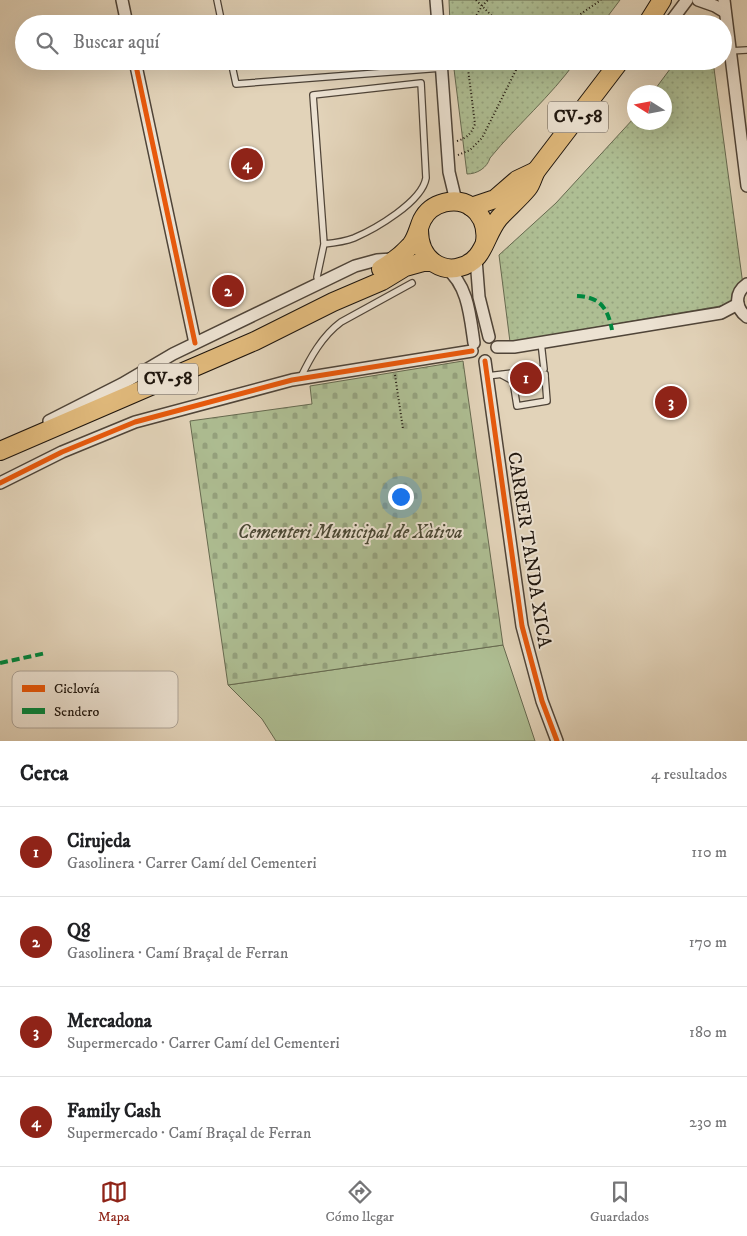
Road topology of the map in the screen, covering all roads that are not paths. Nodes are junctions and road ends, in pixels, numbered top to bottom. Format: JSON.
{"nodes":[{"id":1,"x":122,"y":0,"type":"edge"},
{"id":2,"x":217,"y":0,"type":"edge"},
{"id":3,"x":436,"y":0,"type":"edge"},
{"id":4,"x":662,"y":0,"type":"edge"},
{"id":5,"x":697,"y":0,"type":"edge"},
{"id":6,"x":724,"y":0,"type":"edge"},
{"id":7,"x":684,"y":5,"type":"edge"},
{"id":8,"x":725,"y":12,"type":"junction"},
{"id":9,"x":125,"y":15,"type":"edge"},
{"id":10,"x":220,"y":15,"type":"edge"},
{"id":11,"x":437,"y":15,"type":"edge"},
{"id":12,"x":653,"y":15,"type":"edge"},
{"id":13,"x":725,"y":15,"type":"edge"},
{"id":14,"x":747,"y":50,"type":"edge"},
{"id":15,"x":732,"y":51,"type":"edge"},
{"id":16,"x":732,"y":67,"type":"edge"},
{"id":17,"x":137,"y":70,"type":"edge"},
{"id":18,"x":233,"y":70,"type":"edge"},
{"id":19,"x":380,"y":70,"type":"edge"},
{"id":20,"x":441,"y":70,"type":"edge"},
{"id":21,"x":614,"y":70,"type":"edge"},
{"id":22,"x":536,"y":171,"type":"junction"},
{"id":23,"x":747,"y":186,"type":"edge"},
{"id":24,"x":457,"y":203,"type":"junction"},
{"id":25,"x":419,"y":230,"type":"junction"},
{"id":26,"x":486,"y":242,"type":"junction"},
{"id":27,"x":324,"y":244,"type":"junction"},
{"id":28,"x":399,"y":258,"type":"junction"},
{"id":29,"x":476,"y":259,"type":"junction"},
{"id":30,"x":439,"y":265,"type":"junction"},
{"id":31,"x":412,"y":283,"type":"dead end"},
{"id":32,"x":319,"y":284,"type":"junction"},
{"id":33,"x":747,"y":284,"type":"edge"},
{"id":34,"x":333,"y":302,"type":"junction"},
{"id":35,"x":738,"y":304,"type":"junction"},
{"id":36,"x":747,"y":317,"type":"edge"},
{"id":37,"x":489,"y":337,"type":"junction"},
{"id":38,"x":541,"y":342,"type":"junction"},
{"id":39,"x":195,"y":343,"type":"junction"},
{"id":40,"x":473,"y":347,"type":"junction"},
{"id":41,"x":497,"y":347,"type":"junction"},
{"id":42,"x":485,"y":361,"type":"junction"},
{"id":43,"x":544,"y":369,"type":"junction"},
{"id":44,"x":502,"y":374,"type":"junction"},
{"id":45,"x":487,"y":376,"type":"junction"},
{"id":46,"x":545,"y":376,"type":"junction"},
{"id":47,"x":296,"y":379,"type":"junction"},
{"id":48,"x":513,"y":381,"type":"junction"},
{"id":49,"x":0,"y":442,"type":"edge"},
{"id":50,"x":0,"y":451,"type":"edge"},
{"id":51,"x":0,"y":483,"type":"edge"},
{"id":52,"x":557,"y":741,"type":"edge"}],
"edges":[{"from":1,"to":9,"type":"street"},
{"from":2,"to":10,"type":"lane"},
{"from":3,"to":11,"type":"street"},
{"from":4,"to":12,"type":"main road"},
{"from":5,"to":7,"type":"street"},
{"from":5,"to":8,"type":"street"},
{"from":6,"to":8,"type":"street"},
{"from":8,"to":13,"type":"street"},
{"from":14,"to":15,"type":"lane"},
{"from":16,"to":23,"type":"street"},
{"from":17,"to":39,"type":"street"},
{"from":18,"to":19,"type":"lane"},
{"from":20,"to":24,"type":"street"},
{"from":21,"to":22,"type":"main road","number":"CV-58"},
{"from":22,"to":24,"type":"main road","number":"CV-58"},
{"from":22,"to":26,"type":"main road","number":"CV-58"},
{"from":24,"to":25,"type":"main road","number":"CV-58"},
{"from":24,"to":26,"type":"main road"},
{"from":25,"to":28,"type":"main road","number":"CV-58"},
{"from":25,"to":30,"type":"main road"},
{"from":26,"to":29,"type":"main road","number":"CV-58"},
{"from":27,"to":27,"type":"lane"},
{"from":27,"to":32,"type":"lane"},
{"from":28,"to":32,"type":"street"},
{"from":28,"to":34,"type":"main road","number":"CV-58"},
{"from":29,"to":30,"type":"main road","number":"CV-58"},
{"from":29,"to":37,"type":"street"},
{"from":30,"to":34,"type":"main road","number":"CV-58"},
{"from":30,"to":40,"type":"street"},
{"from":31,"to":47,"type":"lane"},
{"from":32,"to":39,"type":"street"},
{"from":33,"to":35,"type":"street"},
{"from":34,"to":50,"type":"main road","number":"CV-58"},
{"from":35,"to":36,"type":"street"},
{"from":35,"to":38,"type":"street"},
{"from":37,"to":40,"type":"street"},
{"from":37,"to":41,"type":"street"},
{"from":38,"to":41,"type":"street"},
{"from":38,"to":43,"type":"lane"},
{"from":39,"to":49,"type":"street"},
{"from":40,"to":42,"type":"street"},
{"from":40,"to":47,"type":"street"},
{"from":41,"to":42,"type":"street"},
{"from":42,"to":45,"type":"street","name":"CARRER TANDA XICA"},
{"from":43,"to":44,"type":"lane"},
{"from":43,"to":46,"type":"lane"},
{"from":44,"to":45,"type":"lane"},
{"from":44,"to":48,"type":"lane"},
{"from":45,"to":52,"type":"street","name":"CARRER TANDA XICA"},
{"from":46,"to":48,"type":"lane"},
{"from":46,"to":48,"type":"lane"},
{"from":47,"to":51,"type":"street"}]}
